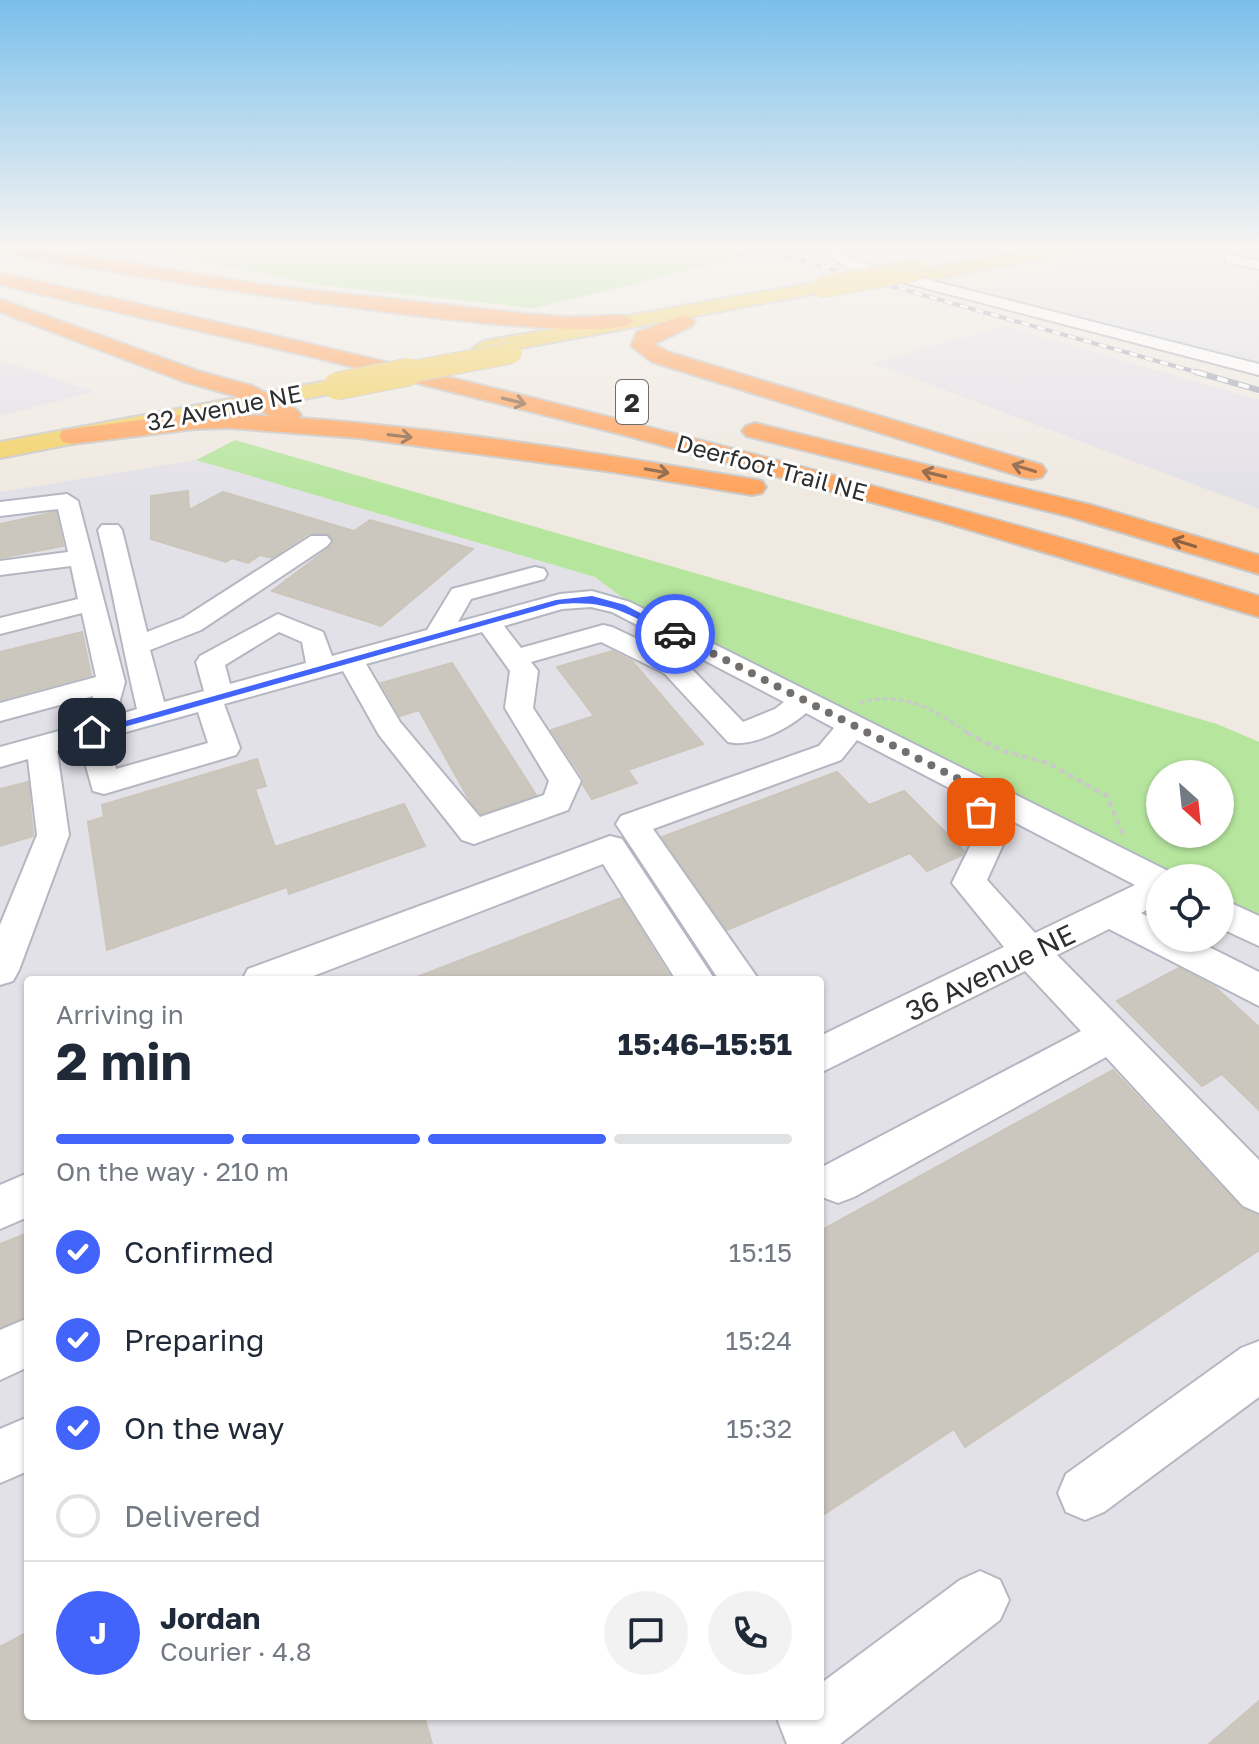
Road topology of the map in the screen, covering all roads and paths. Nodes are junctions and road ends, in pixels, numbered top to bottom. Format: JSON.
{"nodes":[{"id":1,"x":69,"y":330,"type":"edge"},
{"id":2,"x":70,"y":330,"type":"edge"},
{"id":3,"x":217,"y":330,"type":"edge"},
{"id":4,"x":328,"y":330,"type":"edge"},
{"id":5,"x":521,"y":330,"type":"edge"},
{"id":6,"x":574,"y":330,"type":"edge"},
{"id":7,"x":637,"y":330,"type":"edge"},
{"id":8,"x":661,"y":330,"type":"edge"},
{"id":9,"x":1111,"y":330,"type":"edge"},
{"id":10,"x":534,"y":338,"type":"junction"},
{"id":11,"x":374,"y":341,"type":"dead end"},
{"id":12,"x":573,"y":343,"type":"junction"},
{"id":13,"x":404,"y":347,"type":"dead end"},
{"id":14,"x":516,"y":364,"type":"junction"},
{"id":15,"x":1259,"y":370,"type":"edge"},
{"id":16,"x":252,"y":396,"type":"junction"},
{"id":17,"x":875,"y":421,"type":"junction"},
{"id":18,"x":734,"y":426,"type":"dead end"},
{"id":19,"x":82,"y":428,"type":"junction"},
{"id":20,"x":358,"y":430,"type":"junction"},
{"id":21,"x":0,"y":437,"type":"edge"},
{"id":22,"x":0,"y":450,"type":"edge"},
{"id":23,"x":0,"y":509,"type":"edge"},
{"id":24,"x":110,"y":530,"type":"dead end"},
{"id":25,"x":319,"y":541,"type":"dead end"},
{"id":26,"x":1259,"y":542,"type":"edge"},
{"id":27,"x":81,"y":558,"type":"junction"},
{"id":28,"x":1259,"y":565,"type":"edge"},
{"id":29,"x":0,"y":568,"type":"edge"},
{"id":30,"x":535,"y":574,"type":"dead end"},
{"id":31,"x":92,"y":603,"type":"junction"},
{"id":32,"x":1259,"y":607,"type":"edge"},
{"id":33,"x":488,"y":622,"type":"junction"},
{"id":34,"x":1259,"y":625,"type":"edge"},
{"id":35,"x":0,"y":626,"type":"edge"},
{"id":36,"x":438,"y":635,"type":"junction"},
{"id":37,"x":136,"y":646,"type":"junction"},
{"id":38,"x":515,"y":658,"type":"junction"},
{"id":39,"x":350,"y":660,"type":"junction"},
{"id":40,"x":321,"y":668,"type":"junction"},
{"id":41,"x":111,"y":682,"type":"junction"},
{"id":42,"x":214,"y":698,"type":"junction"},
{"id":43,"x":804,"y":700,"type":"junction"},
{"id":44,"x":0,"y":712,"type":"edge"},
{"id":45,"x":153,"y":714,"type":"junction"},
{"id":46,"x":853,"y":715,"type":"junction"},
{"id":47,"x":99,"y":730,"type":"junction"},
{"id":48,"x":41,"y":746,"type":"junction"},
{"id":49,"x":0,"y":757,"type":"edge"},
{"id":50,"x":972,"y":786,"type":"junction"},
{"id":51,"x":1125,"y":841,"type":"dead end"},
{"id":52,"x":1146,"y":875,"type":"edge"},
{"id":53,"x":1146,"y":895,"type":"edge"},
{"id":54,"x":1109,"y":913,"type":"junction"},
{"id":55,"x":1234,"y":919,"type":"edge"},
{"id":56,"x":1259,"y":932,"type":"edge"},
{"id":57,"x":1030,"y":952,"type":"junction"},
{"id":58,"x":0,"y":970,"type":"edge"},
{"id":59,"x":272,"y":976,"type":"edge"},
{"id":60,"x":693,"y":976,"type":"edge"},
{"id":61,"x":737,"y":976,"type":"edge"},
{"id":62,"x":1259,"y":990,"type":"edge"},
{"id":63,"x":1110,"y":1035,"type":"junction"},
{"id":64,"x":824,"y":1053,"type":"edge"},
{"id":65,"x":838,"y":1182,"type":"dead end"},
{"id":66,"x":1259,"y":1191,"type":"edge"},
{"id":67,"x":24,"y":1197,"type":"edge"},
{"id":68,"x":0,"y":1207,"type":"edge"},
{"id":69,"x":24,"y":1344,"type":"edge"},
{"id":70,"x":0,"y":1355,"type":"edge"},
{"id":71,"x":1259,"y":1366,"type":"edge"},
{"id":72,"x":24,"y":1445,"type":"edge"},
{"id":73,"x":0,"y":1457,"type":"edge"},
{"id":74,"x":1085,"y":1493,"type":"dead end"},
{"id":75,"x":980,"y":1600,"type":"dead end"},
{"id":76,"x":824,"y":1718,"type":"edge"},
{"id":77,"x":808,"y":1720,"type":"edge"},
{"id":78,"x":822,"y":1720,"type":"edge"}],
"edges":[{"from":1,"to":19,"type":"highway"},
{"from":2,"to":16,"type":"highway"},
{"from":3,"to":32,"type":"highway","name":"Deerfoot Trail NE","number":"2","one_way":true},
{"from":4,"to":11,"type":"highway"},
{"from":5,"to":10,"type":"highway"},
{"from":6,"to":10,"type":"main road","name":"32 Avenue NE"},
{"from":7,"to":12,"type":"main road","name":"32 Avenue NE"},
{"from":8,"to":17,"type":"highway"},
{"from":9,"to":15,"type":"street"},
{"from":10,"to":12,"type":"highway"},
{"from":10,"to":16,"type":"main road","name":"32 Avenue NE"},
{"from":12,"to":14,"type":"main road","name":"32 Avenue NE"},
{"from":12,"to":17,"type":"highway"},
{"from":13,"to":14,"type":"highway"},
{"from":14,"to":16,"type":"main road","name":"32 Avenue NE","bridge":true},
{"from":16,"to":19,"type":"main road","name":"32 Avenue NE"},
{"from":16,"to":20,"type":"highway"},
{"from":26,"to":17,"type":"highway","one_way":true},
{"from":28,"to":18,"type":"highway","name":"Deerfoot Trail NE","one_way":true},
{"from":19,"to":20,"type":"highway"},
{"from":19,"to":21,"type":"main road","name":"32 Avenue NE"},
{"from":19,"to":22,"type":"main road","name":"32 Avenue NE"},
{"from":20,"to":34,"type":"highway","one_way":true},
{"from":23,"to":27,"type":"street"},
{"from":24,"to":37,"type":"street"},
{"from":25,"to":37,"type":"street"},
{"from":27,"to":29,"type":"street"},
{"from":27,"to":31,"type":"street"},
{"from":30,"to":36,"type":"street"},
{"from":31,"to":35,"type":"street"},
{"from":31,"to":41,"type":"street"},
{"from":33,"to":36,"type":"street"},
{"from":33,"to":38,"type":"street"},
{"from":33,"to":43,"type":"street"},
{"from":36,"to":39,"type":"street"},
{"from":37,"to":45,"type":"street"},
{"from":38,"to":39,"type":"street"},
{"from":38,"to":43,"type":"street"},
{"from":39,"to":40,"type":"street"},
{"from":40,"to":42,"type":"street"},
{"from":40,"to":42,"type":"street"},
{"from":41,"to":44,"type":"street"},
{"from":41,"to":47,"type":"street"},
{"from":42,"to":45,"type":"street"},
{"from":42,"to":47,"type":"street"},
{"from":43,"to":46,"type":"street"},
{"from":45,"to":47,"type":"street"},
{"from":46,"to":50,"type":"street"},
{"from":46,"to":51,"type":"path"},
{"from":46,"to":61,"type":"street"},
{"from":47,"to":48,"type":"street"},
{"from":48,"to":49,"type":"street"},
{"from":48,"to":58,"type":"street"},
{"from":50,"to":52,"type":"street"},
{"from":50,"to":57,"type":"street"},
{"from":53,"to":54,"type":"street","name":"36 Avenue NE"},
{"from":54,"to":57,"type":"street","name":"36 Avenue NE"},
{"from":54,"to":62,"type":"street"},
{"from":55,"to":56,"type":"street"},
{"from":57,"to":63,"type":"street"},
{"from":57,"to":64,"type":"street","name":"36 Avenue NE"},
{"from":59,"to":60,"type":"street"},
{"from":63,"to":65,"type":"street"},
{"from":63,"to":66,"type":"street"},
{"from":67,"to":68,"type":"street"},
{"from":69,"to":70,"type":"street"},
{"from":71,"to":74,"type":"street"},
{"from":72,"to":73,"type":"street"},
{"from":75,"to":76,"type":"street"},
{"from":77,"to":78,"type":"street"}]}
